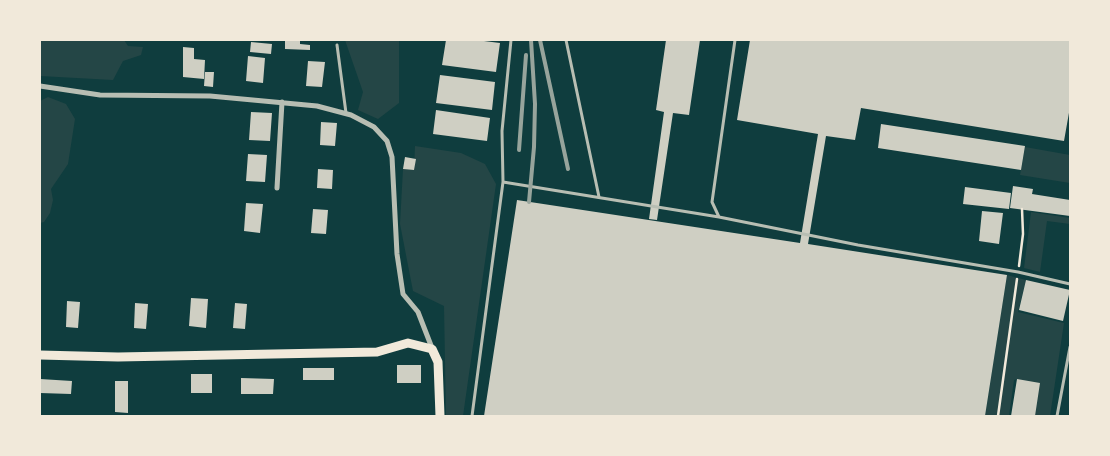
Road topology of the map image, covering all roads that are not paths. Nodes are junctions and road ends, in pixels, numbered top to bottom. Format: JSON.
{"nodes":[{"id":1,"x":511,"y":40,"type":"edge"},
{"id":2,"x":566,"y":40,"type":"edge"},
{"id":3,"x":735,"y":40,"type":"edge"},
{"id":4,"x":337,"y":44,"type":"dead end"},
{"id":5,"x":40,"y":86,"type":"edge"},
{"id":6,"x":282,"y":102,"type":"junction"},
{"id":7,"x":346,"y":114,"type":"junction"},
{"id":8,"x":503,"y":182,"type":"junction"},
{"id":9,"x":277,"y":188,"type":"dead end"},
{"id":10,"x":599,"y":197,"type":"junction"},
{"id":11,"x":719,"y":217,"type":"junction"},
{"id":12,"x":1070,"y":284,"type":"edge"},
{"id":13,"x":1070,"y":346,"type":"edge"},
{"id":14,"x":432,"y":349,"type":"junction"},
{"id":15,"x":40,"y":355,"type":"edge"},
{"id":16,"x":440,"y":416,"type":"edge"},
{"id":17,"x":472,"y":416,"type":"edge"},
{"id":18,"x":1057,"y":416,"type":"edge"}],
"edges":[{"from":1,"to":8,"type":"lane"},
{"from":2,"to":10,"type":"lane"},
{"from":3,"to":11,"type":"lane"},
{"from":4,"to":7,"type":"lane"},
{"from":5,"to":6,"type":"street"},
{"from":6,"to":7,"type":"street"},
{"from":6,"to":9,"type":"street"},
{"from":7,"to":14,"type":"street"},
{"from":8,"to":10,"type":"lane"},
{"from":8,"to":17,"type":"lane"},
{"from":10,"to":11,"type":"lane"},
{"from":11,"to":12,"type":"lane"},
{"from":13,"to":18,"type":"lane"},
{"from":14,"to":15,"type":"main road"},
{"from":14,"to":16,"type":"main road"}]}
